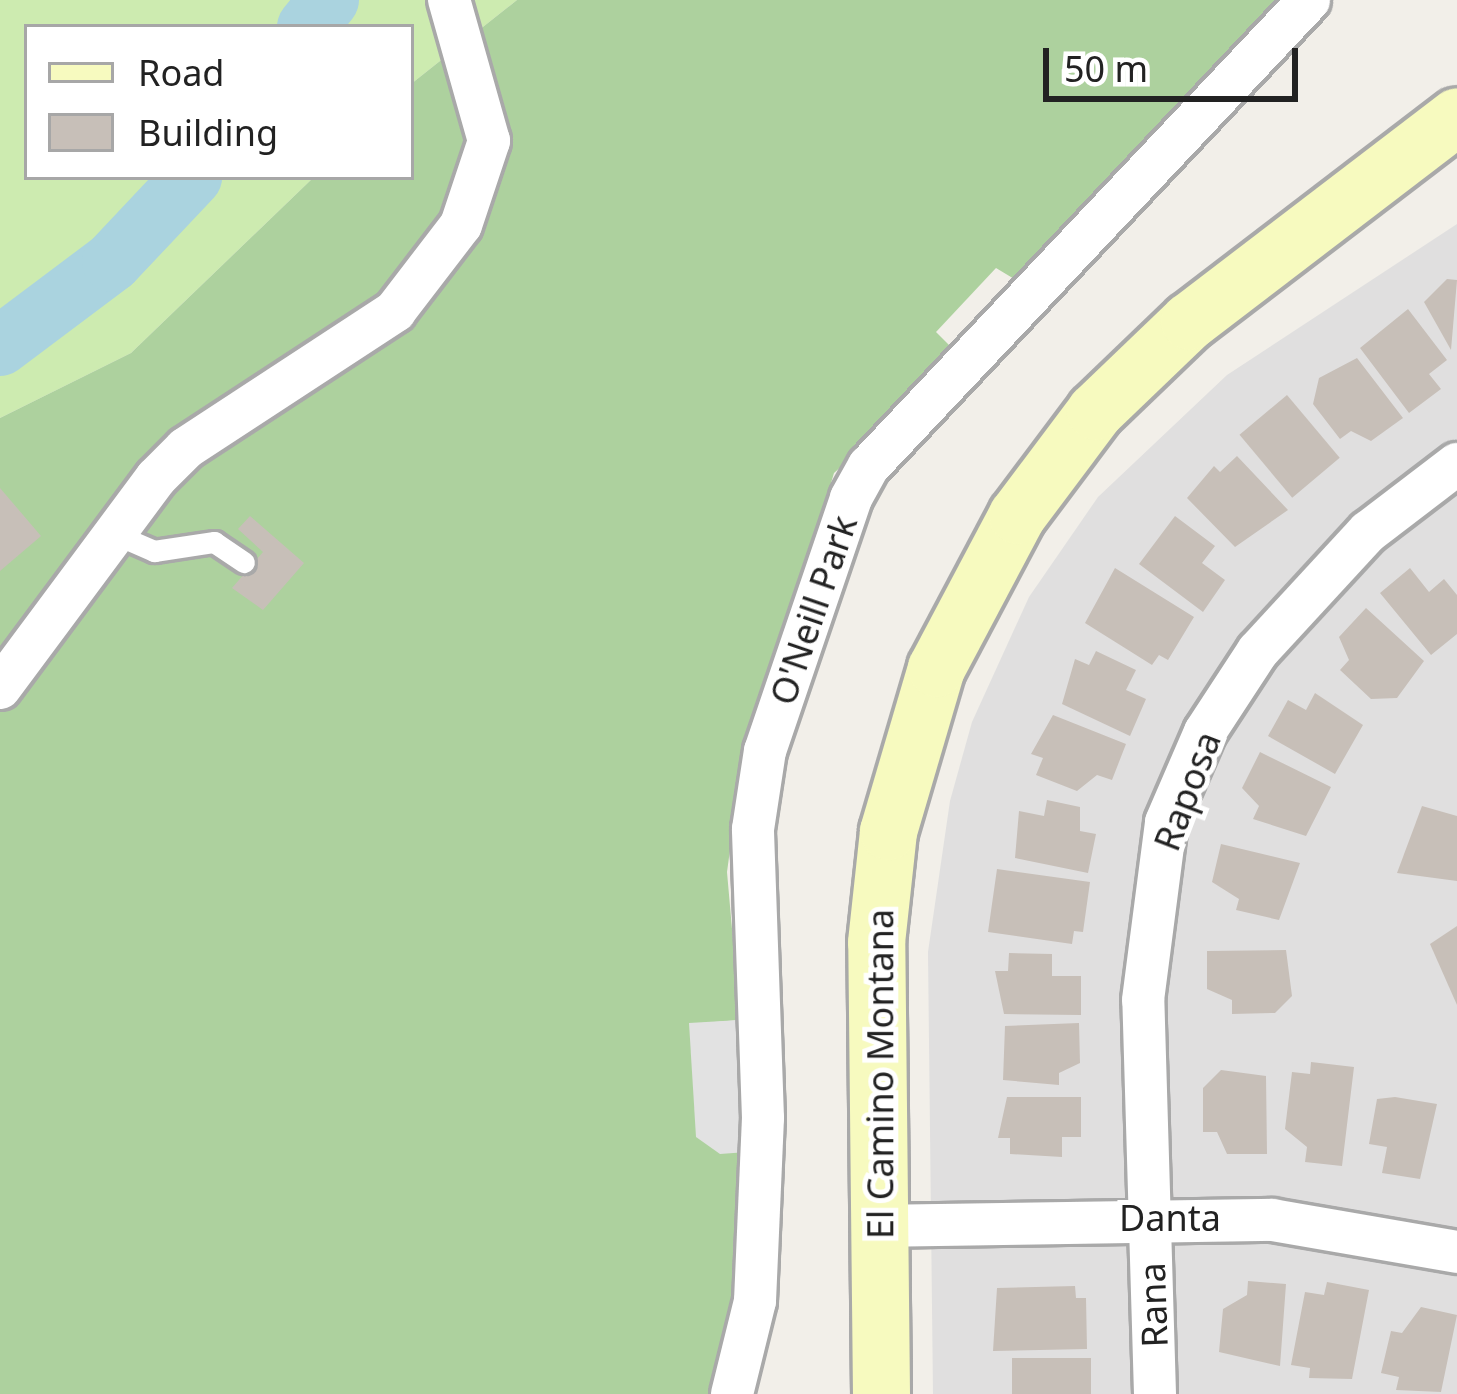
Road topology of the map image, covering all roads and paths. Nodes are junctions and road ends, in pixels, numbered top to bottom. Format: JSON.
{"nodes":[{"id":1,"x":449,"y":0,"type":"edge"},
{"id":2,"x":1309,"y":0,"type":"edge"},
{"id":3,"x":1457,"y":116,"type":"edge"},
{"id":4,"x":1457,"y":464,"type":"edge"},
{"id":5,"x":115,"y":534,"type":"junction"},
{"id":6,"x":244,"y":562,"type":"dead end"},
{"id":7,"x":0,"y":688,"type":"edge"},
{"id":8,"x":1150,"y":1216,"type":"junction"},
{"id":9,"x":880,"y":1226,"type":"junction"},
{"id":10,"x":1457,"y":1252,"type":"edge"},
{"id":11,"x":732,"y":1394,"type":"edge"},
{"id":12,"x":881,"y":1394,"type":"edge"},
{"id":13,"x":1155,"y":1394,"type":"edge"}],
"edges":[{"from":1,"to":5,"type":"street"},
{"from":2,"to":11,"type":"street","name":"O'Neill Park"},
{"from":3,"to":9,"type":"street","name":"El Camino Montana"},
{"from":4,"to":8,"type":"street","name":"Raposa"},
{"from":5,"to":6,"type":"lane"},
{"from":5,"to":7,"type":"street"},
{"from":8,"to":9,"type":"street","name":"Danta"},
{"from":8,"to":10,"type":"street","name":"Danta"},
{"from":8,"to":13,"type":"street","name":"Rana"},
{"from":9,"to":12,"type":"street","name":"El Camino Montana"}]}
